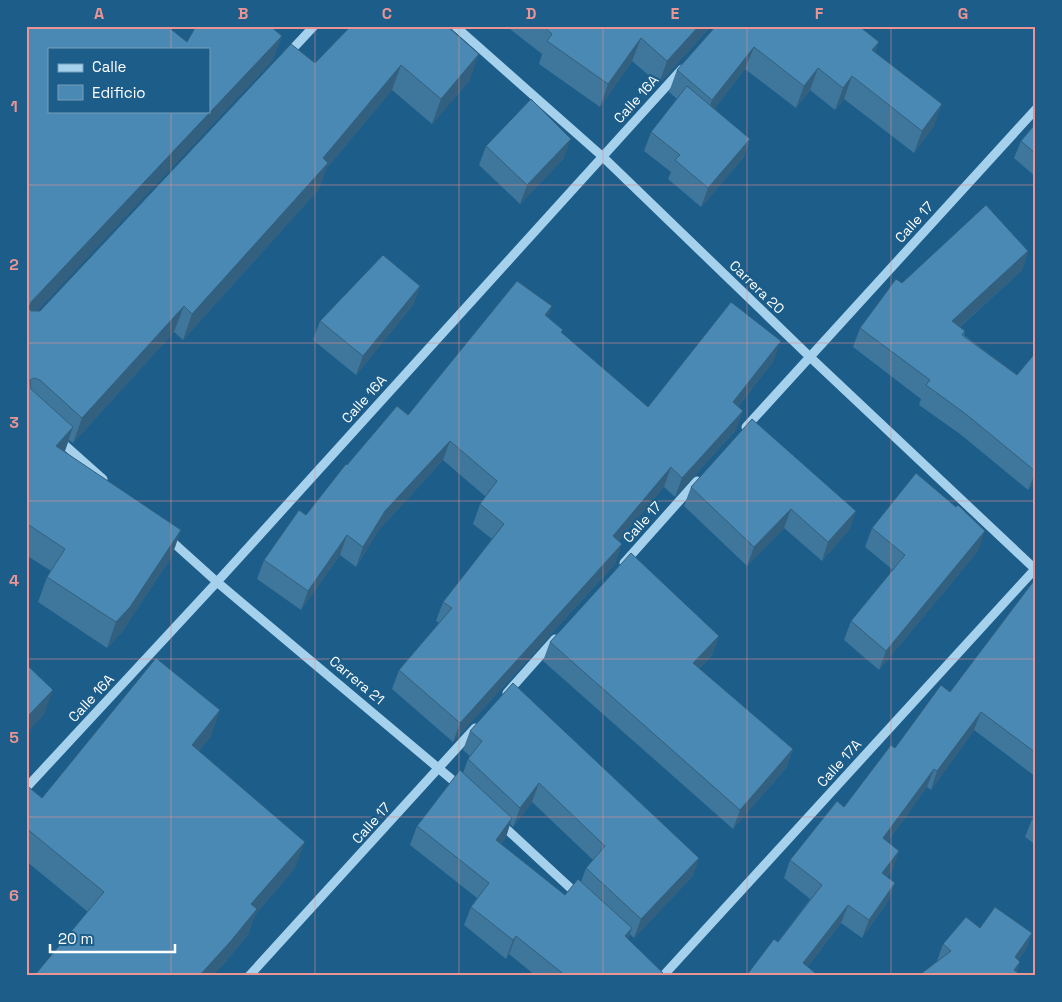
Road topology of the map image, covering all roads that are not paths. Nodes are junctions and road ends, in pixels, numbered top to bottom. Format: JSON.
{"nodes":[{"id":1,"x":314,"y":26,"type":"edge"},
{"id":2,"x":455,"y":26,"type":"edge"},
{"id":3,"x":279,"y":63,"type":"edge"},
{"id":4,"x":688,"y":63,"type":"edge"},
{"id":5,"x":1036,"y":110,"type":"edge"},
{"id":6,"x":603,"y":157,"type":"junction"},
{"id":7,"x":810,"y":357,"type":"junction"},
{"id":8,"x":48,"y":430,"type":"edge"},
{"id":9,"x":737,"y":438,"type":"edge"},
{"id":10,"x":704,"y":474,"type":"edge"},
{"id":11,"x":107,"y":483,"type":"edge"},
{"id":12,"x":158,"y":529,"type":"edge"},
{"id":13,"x":1035,"y":569,"type":"edge"},
{"id":14,"x":618,"y":570,"type":"edge"},
{"id":15,"x":217,"y":582,"type":"junction"},
{"id":16,"x":565,"y":628,"type":"edge"},
{"id":17,"x":499,"y":702,"type":"edge"},
{"id":18,"x":479,"y":724,"type":"edge"},
{"id":19,"x":440,"y":768,"type":"junction"},
{"id":20,"x":26,"y":788,"type":"edge"},
{"id":21,"x":468,"y":794,"type":"edge"},
{"id":22,"x":490,"y":814,"type":"edge"},
{"id":23,"x":584,"y":901,"type":"edge"},
{"id":24,"x":657,"y":968,"type":"edge"},
{"id":25,"x":664,"y":975,"type":"edge"},
{"id":26,"x":249,"y":976,"type":"edge"}],
"edges":[{"from":1,"to":3,"type":"street"},
{"from":2,"to":6,"type":"street","name":"Carrera 20"},
{"from":4,"to":6,"type":"street","name":"Calle 16A"},
{"from":5,"to":7,"type":"street","name":"Calle 17"},
{"from":6,"to":7,"type":"street","name":"Carrera 20"},
{"from":6,"to":15,"type":"street","name":"Calle 16A"},
{"from":7,"to":9,"type":"street","name":"Calle 17"},
{"from":7,"to":13,"type":"street","name":"Carrera 20"},
{"from":8,"to":11,"type":"street"},
{"from":10,"to":14,"type":"street","name":"Calle 17"},
{"from":12,"to":15,"type":"street","name":"Carrera 21"},
{"from":13,"to":25,"type":"street","name":"Calle 17A"},
{"from":15,"to":19,"type":"street","name":"Carrera 21"},
{"from":15,"to":20,"type":"street","name":"Calle 16A"},
{"from":16,"to":17,"type":"street"},
{"from":18,"to":19,"type":"street","name":"Calle 17"},
{"from":19,"to":21,"type":"street","name":"Carrera 21"},
{"from":19,"to":26,"type":"street","name":"Calle 17"},
{"from":22,"to":23,"type":"street"},
{"from":24,"to":25,"type":"street"}]}
